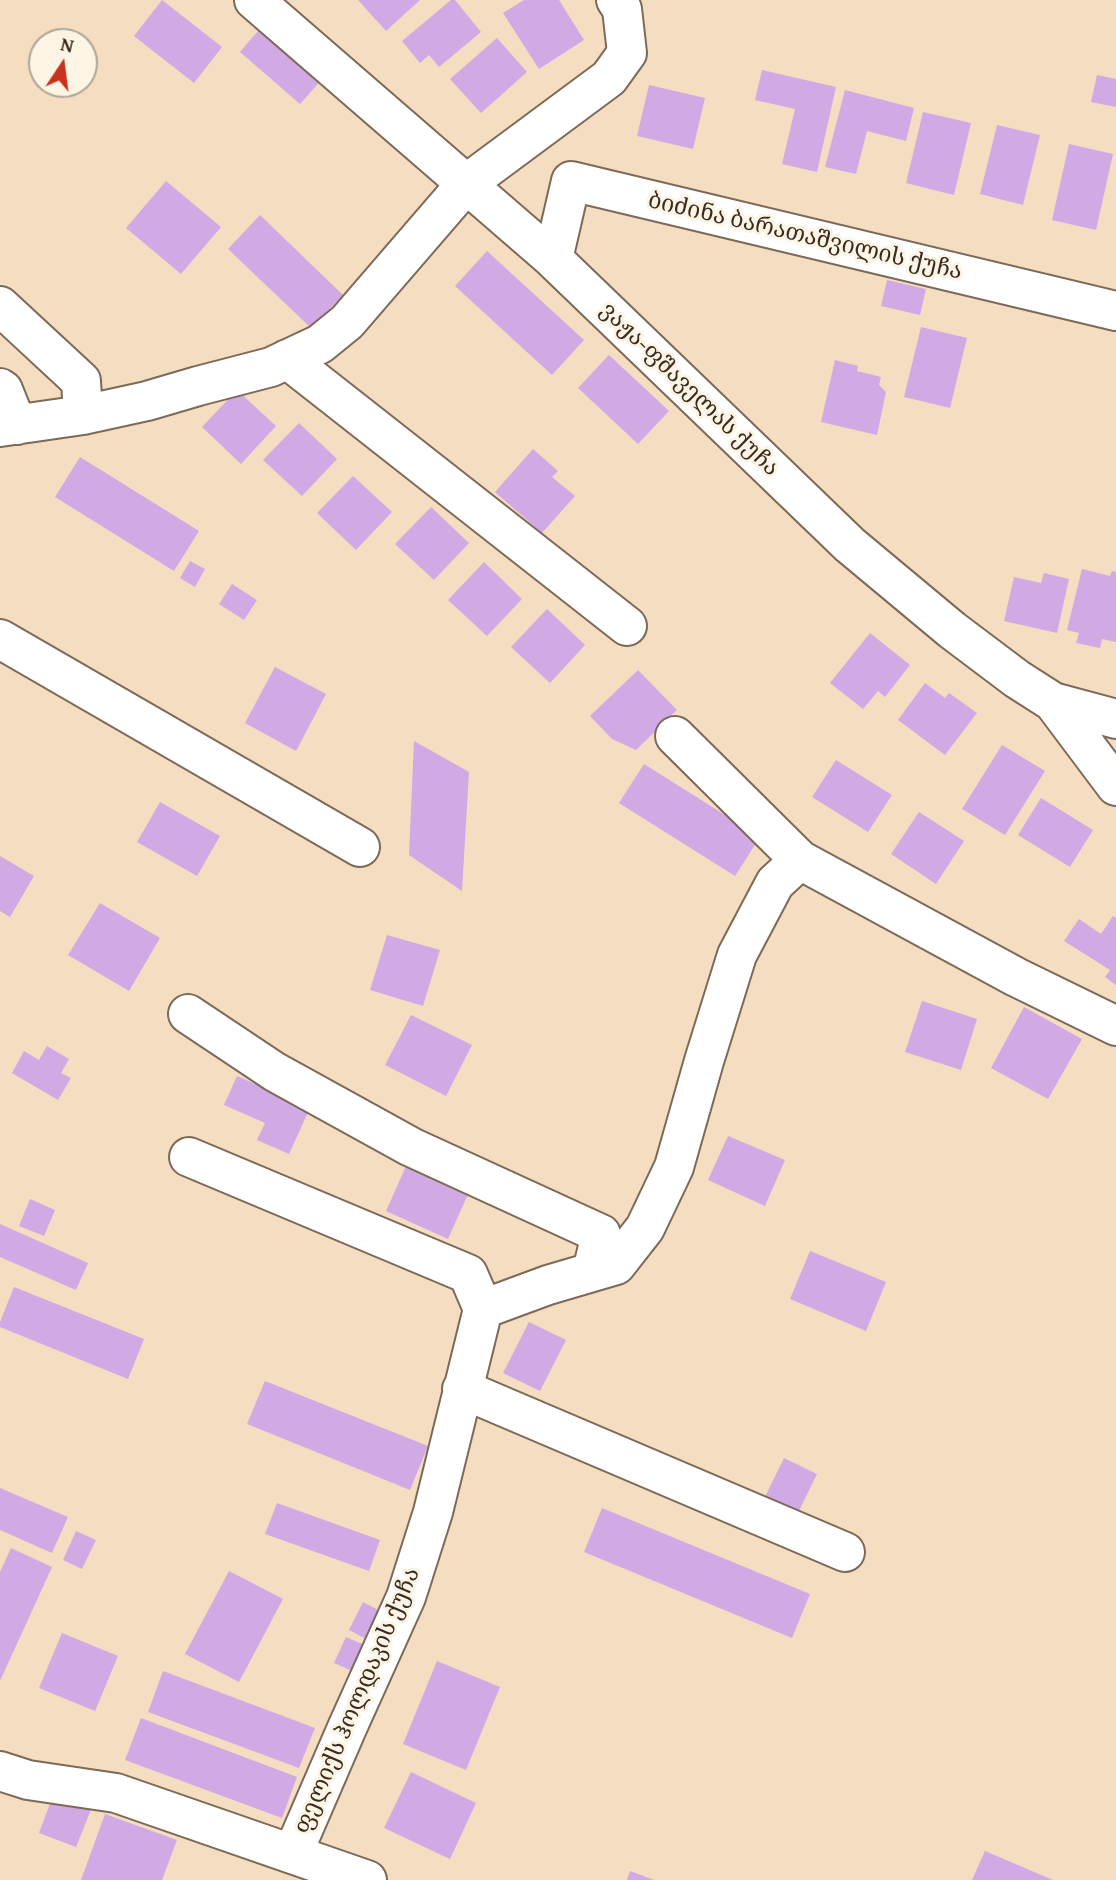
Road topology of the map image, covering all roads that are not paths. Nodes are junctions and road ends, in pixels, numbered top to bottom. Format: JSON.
{"nodes":[{"id":1,"x":254,"y":0,"type":"edge"},
{"id":2,"x":616,"y":0,"type":"edge"},
{"id":3,"x":533,"y":134,"type":"junction"},
{"id":4,"x":571,"y":181,"type":"junction"},
{"id":5,"x":466,"y":184,"type":"junction"},
{"id":6,"x":553,"y":259,"type":"junction"},
{"id":7,"x":0,"y":306,"type":"edge"},
{"id":8,"x":1116,"y":311,"type":"edge"},
{"id":9,"x":287,"y":359,"type":"junction"},
{"id":10,"x":0,"y":388,"type":"edge"},
{"id":11,"x":83,"y":415,"type":"junction"},
{"id":12,"x":8,"y":426,"type":"edge"},
{"id":13,"x":627,"y":625,"type":"dead end"},
{"id":14,"x":0,"y":639,"type":"edge"},
{"id":15,"x":1053,"y":702,"type":"junction"},
{"id":16,"x":1116,"y":719,"type":"edge"},
{"id":17,"x":675,"y":736,"type":"dead end"},
{"id":18,"x":1116,"y":786,"type":"edge"},
{"id":19,"x":360,"y":847,"type":"dead end"},
{"id":20,"x":800,"y":860,"type":"junction"},
{"id":21,"x":188,"y":1014,"type":"dead end"},
{"id":22,"x":1116,"y":1026,"type":"edge"},
{"id":23,"x":189,"y":1157,"type":"dead end"},
{"id":24,"x":592,"y":1272,"type":"junction"},
{"id":25,"x":482,"y":1309,"type":"junction"},
{"id":26,"x":462,"y":1389,"type":"junction"},
{"id":27,"x":845,"y":1552,"type":"dead end"},
{"id":28,"x":0,"y":1771,"type":"edge"},
{"id":29,"x":293,"y":1853,"type":"junction"},
{"id":30,"x":367,"y":1880,"type":"edge"}],
"edges":[{"from":1,"to":5,"type":"street","name":"ვაჟა-ფშაველას ქუჩა"},
{"from":2,"to":3,"type":"street"},
{"from":3,"to":4,"type":"street"},
{"from":3,"to":5,"type":"street"},
{"from":4,"to":6,"type":"street"},
{"from":4,"to":8,"type":"street","name":"ბიძინა ბარათაშვილის ქუჩა"},
{"from":5,"to":6,"type":"street","name":"ვაჟა-ფშაველას ქუჩა"},
{"from":5,"to":9,"type":"street"},
{"from":6,"to":15,"type":"street","name":"ვაჟა-ფშაველას ქუჩა"},
{"from":7,"to":11,"type":"street"},
{"from":9,"to":11,"type":"street"},
{"from":9,"to":13,"type":"street"},
{"from":10,"to":12,"type":"street"},
{"from":11,"to":12,"type":"street"},
{"from":14,"to":19,"type":"street"},
{"from":15,"to":16,"type":"street"},
{"from":15,"to":18,"type":"street","name":"ვაჟა-ფშაველას ქუჩა"},
{"from":17,"to":20,"type":"street"},
{"from":20,"to":22,"type":"street"},
{"from":20,"to":24,"type":"street"},
{"from":21,"to":24,"type":"street"},
{"from":23,"to":25,"type":"street"},
{"from":24,"to":25,"type":"street"},
{"from":25,"to":26,"type":"street","name":"ფელიქს ჰოლდაკის ქუჩა"},
{"from":26,"to":27,"type":"street"},
{"from":26,"to":29,"type":"street","name":"ფელიქს ჰოლდაკის ქუჩა"},
{"from":28,"to":29,"type":"street"},
{"from":29,"to":30,"type":"street"}]}
